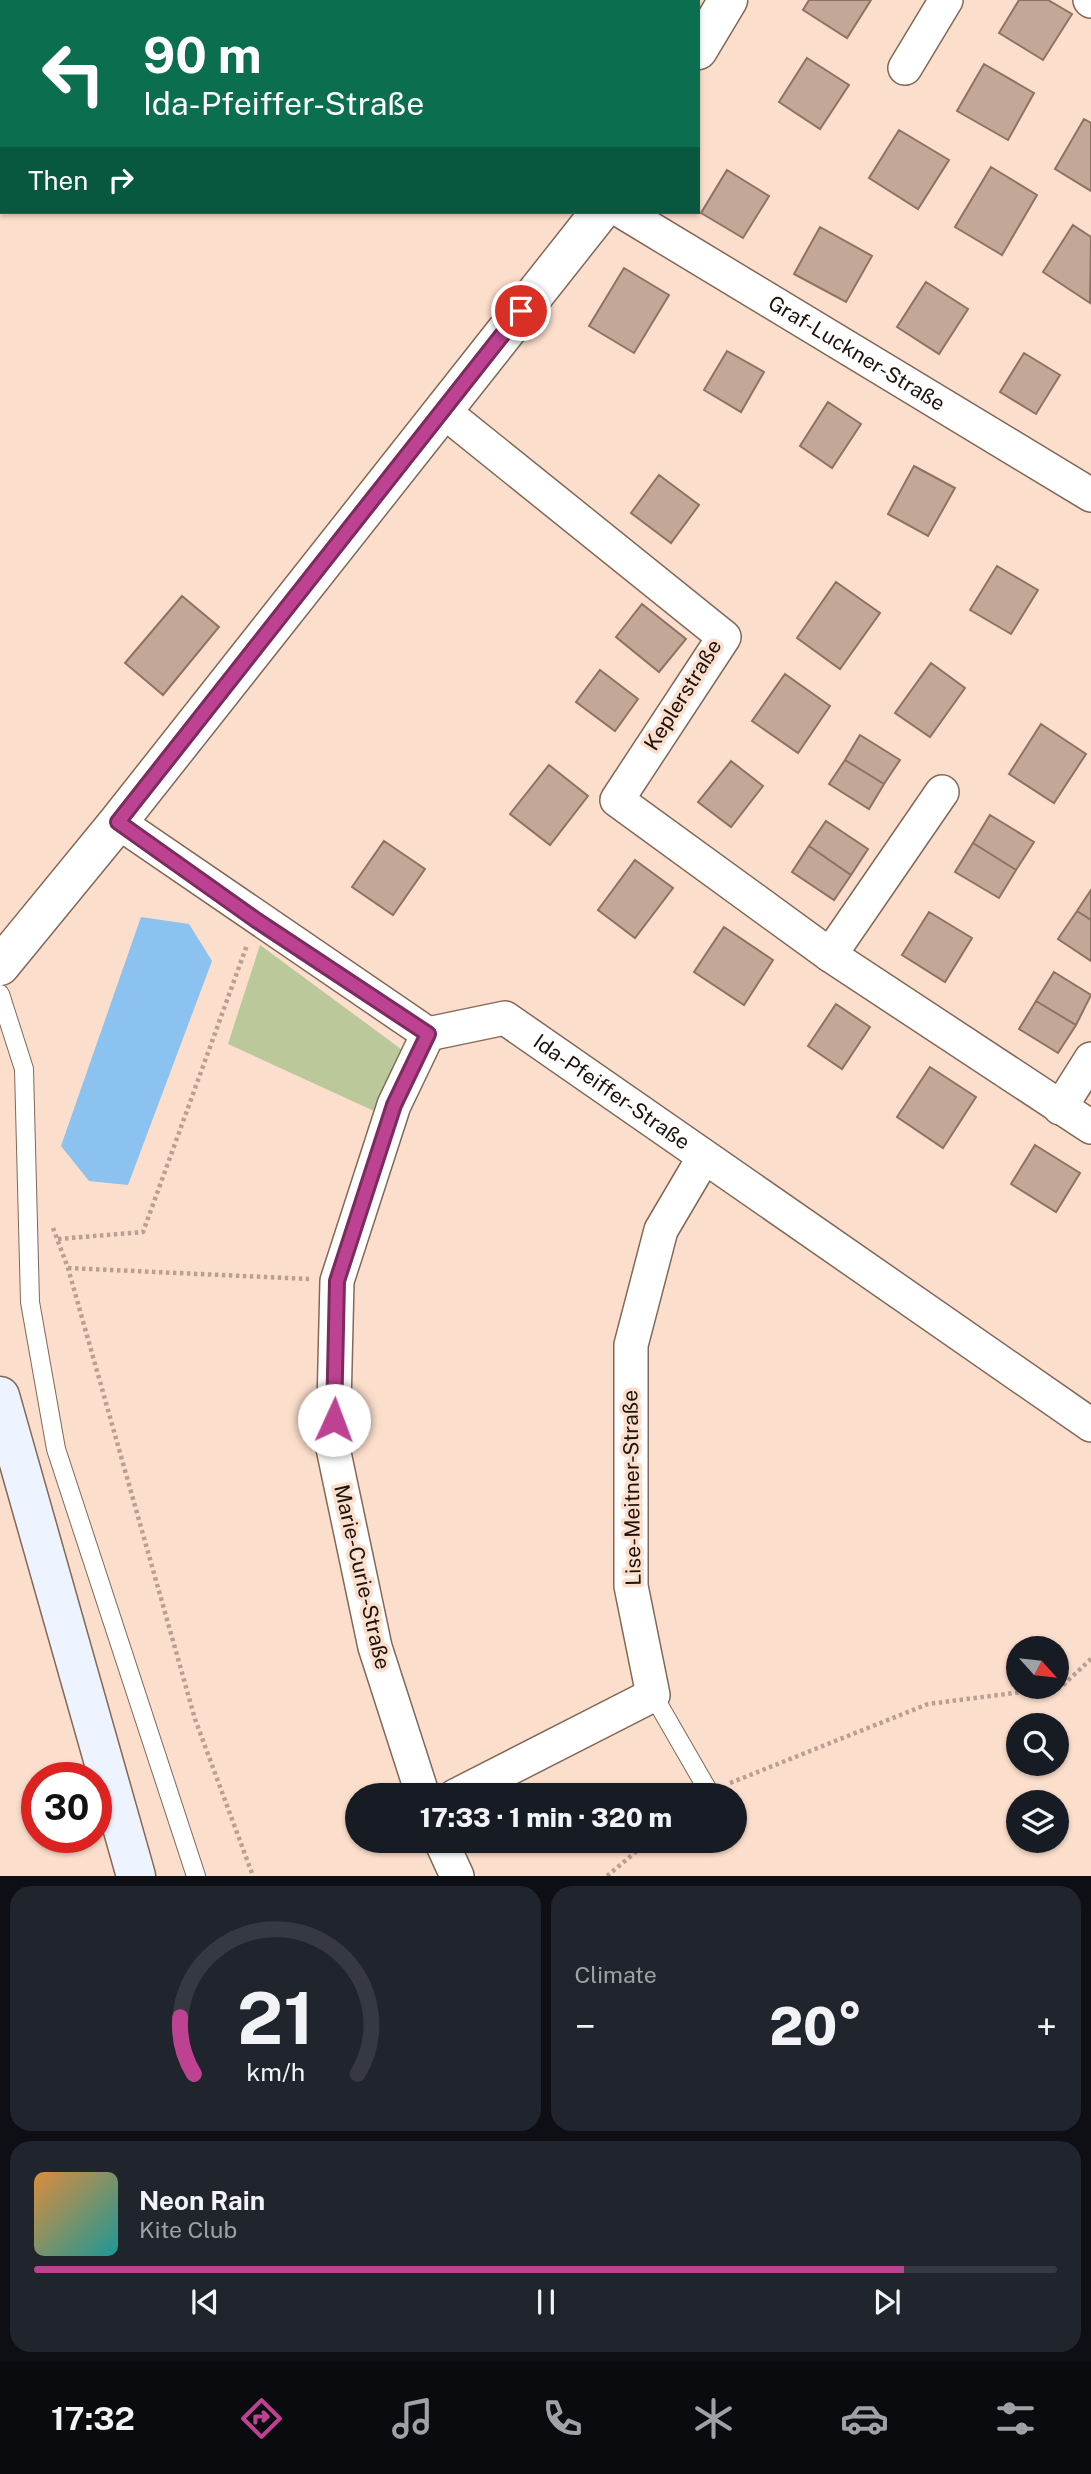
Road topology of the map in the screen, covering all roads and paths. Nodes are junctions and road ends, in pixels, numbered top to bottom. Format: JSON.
{"nodes":[{"id":1,"x":728,"y":0,"type":"edge"},
{"id":2,"x":946,"y":0,"type":"edge"},
{"id":3,"x":700,"y":48,"type":"edge"},
{"id":4,"x":905,"y":68,"type":"dead end"},
{"id":5,"x":598,"y":214,"type":"edge"},
{"id":6,"x":626,"y":214,"type":"edge"},
{"id":7,"x":442,"y":410,"type":"junction"},
{"id":8,"x":1091,"y":495,"type":"edge"},
{"id":9,"x":942,"y":792,"type":"dead end"},
{"id":10,"x":118,"y":822,"type":"junction"},
{"id":11,"x":256,"y":920,"type":"junction"},
{"id":12,"x":830,"y":955,"type":"junction"},
{"id":13,"x":0,"y":966,"type":"edge"},
{"id":14,"x":0,"y":994,"type":"edge"},
{"id":15,"x":428,"y":1034,"type":"junction"},
{"id":16,"x":1091,"y":1059,"type":"edge"},
{"id":17,"x":1060,"y":1108,"type":"junction"},
{"id":18,"x":1091,"y":1127,"type":"edge"},
{"id":19,"x":704,"y":1157,"type":"junction"},
{"id":20,"x":68,"y":1268,"type":"junction"},
{"id":21,"x":337,"y":1281,"type":"junction"},
{"id":22,"x":0,"y":1396,"type":"edge"},
{"id":23,"x":1091,"y":1425,"type":"edge"},
{"id":24,"x":1091,"y":1659,"type":"edge"},
{"id":25,"x":653,"y":1695,"type":"junction"},
{"id":26,"x":419,"y":1783,"type":"edge"},
{"id":27,"x":480,"y":1783,"type":"edge"},
{"id":28,"x":704,"y":1783,"type":"edge"},
{"id":29,"x":731,"y":1783,"type":"edge"},
{"id":30,"x":447,"y":1853,"type":"edge"},
{"id":31,"x":634,"y":1853,"type":"edge"},
{"id":32,"x":136,"y":1875,"type":"edge"},
{"id":33,"x":196,"y":1875,"type":"edge"},
{"id":34,"x":253,"y":1875,"type":"edge"},
{"id":35,"x":457,"y":1875,"type":"edge"},
{"id":36,"x":607,"y":1875,"type":"edge"}],
"edges":[{"from":1,"to":3,"type":"street"},
{"from":2,"to":4,"type":"street"},
{"from":5,"to":7,"type":"street"},
{"from":6,"to":8,"type":"street","name":"Graf-Luckner-Straße"},
{"from":7,"to":10,"type":"street"},
{"from":7,"to":12,"type":"street","name":"Keplerstraße"},
{"from":9,"to":12,"type":"street"},
{"from":10,"to":11,"type":"street"},
{"from":10,"to":13,"type":"street"},
{"from":11,"to":15,"type":"street"},
{"from":11,"to":20,"type":"path"},
{"from":12,"to":17,"type":"street","name":"Keplerstraße"},
{"from":14,"to":33,"type":"lane"},
{"from":15,"to":19,"type":"street","name":"Ida-Pfeiffer-Straße"},
{"from":15,"to":21,"type":"street","name":"Marie-Curie-Straße"},
{"from":16,"to":17,"type":"street"},
{"from":17,"to":18,"type":"street","name":"Keplerstraße"},
{"from":19,"to":23,"type":"street","name":"Ida-Pfeiffer-Straße"},
{"from":19,"to":25,"type":"street","name":"Lise-Meitner-Straße"},
{"from":20,"to":21,"type":"path"},
{"from":20,"to":34,"type":"path"},
{"from":21,"to":26,"type":"street","name":"Marie-Curie-Straße"},
{"from":22,"to":32,"type":"main road"},
{"from":24,"to":29,"type":"path"},
{"from":25,"to":27,"type":"street"},
{"from":25,"to":28,"type":"lane"},
{"from":30,"to":35,"type":"street"},
{"from":31,"to":36,"type":"path"}]}
